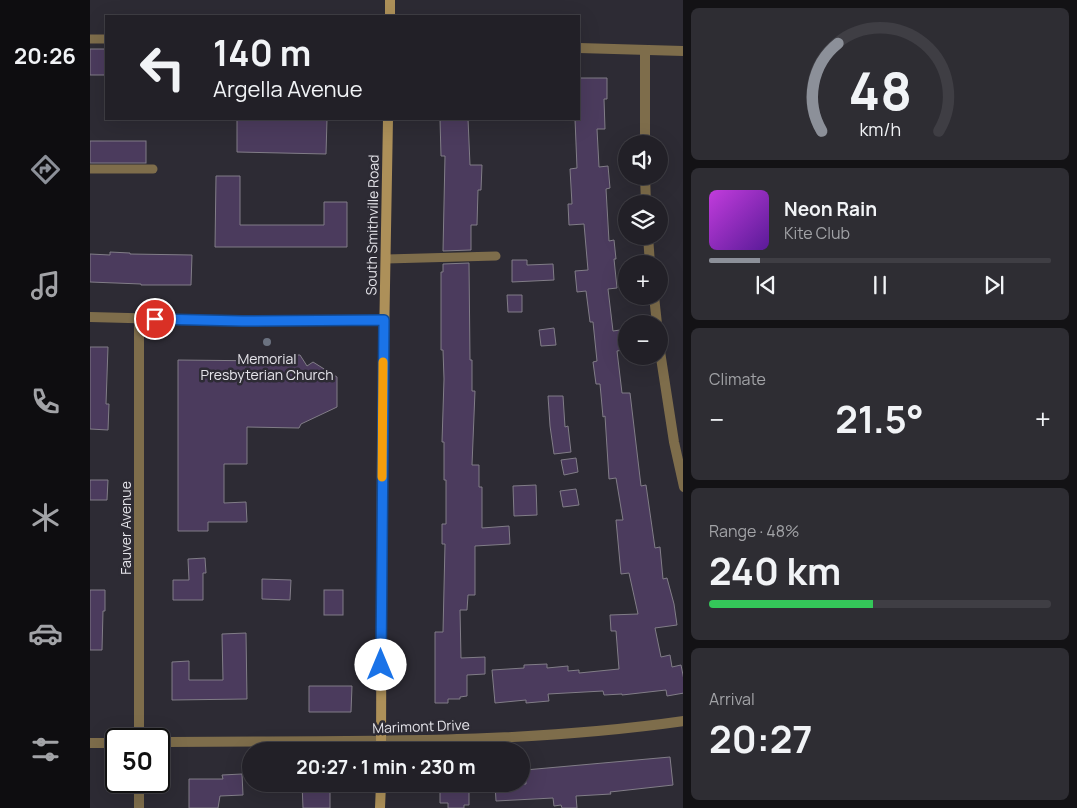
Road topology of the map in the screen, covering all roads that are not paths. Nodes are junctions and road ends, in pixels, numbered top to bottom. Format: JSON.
{"nodes":[{"id":1,"x":390,"y":0,"type":"edge"},
{"id":2,"x":390,"y":15,"type":"edge"},
{"id":3,"x":90,"y":39,"type":"edge"},
{"id":4,"x":105,"y":39,"type":"edge"},
{"id":5,"x":580,"y":48,"type":"edge"},
{"id":6,"x":645,"y":50,"type":"junction"},
{"id":7,"x":683,"y":51,"type":"edge"},
{"id":8,"x":388,"y":120,"type":"edge"},
{"id":9,"x":644,"y":135,"type":"edge"},
{"id":10,"x":90,"y":169,"type":"edge"},
{"id":11,"x":153,"y":169,"type":"dead end"},
{"id":12,"x":496,"y":256,"type":"dead end"},
{"id":13,"x":386,"y":259,"type":"junction"},
{"id":14,"x":90,"y":318,"type":"edge"},
{"id":15,"x":139,"y":318,"type":"junction"},
{"id":16,"x":384,"y":320,"type":"junction"},
{"id":17,"x":662,"y":365,"type":"edge"},
{"id":18,"x":683,"y":487,"type":"edge"},
{"id":19,"x":683,"y":722,"type":"edge"},
{"id":20,"x":139,"y":728,"type":"edge"},
{"id":21,"x":170,"y":742,"type":"edge"},
{"id":22,"x":381,"y":742,"type":"edge"},
{"id":23,"x":449,"y":742,"type":"edge"},
{"id":24,"x":90,"y":743,"type":"edge"},
{"id":25,"x":105,"y":743,"type":"edge"},
{"id":26,"x":242,"y":743,"type":"edge"},
{"id":27,"x":381,"y":792,"type":"edge"},
{"id":28,"x":139,"y":793,"type":"edge"},
{"id":29,"x":139,"y":808,"type":"edge"},
{"id":30,"x":380,"y":808,"type":"edge"}],
"edges":[{"from":1,"to":2,"type":"main road"},
{"from":3,"to":4,"type":"lane"},
{"from":5,"to":6,"type":"street"},
{"from":6,"to":7,"type":"street"},
{"from":6,"to":9,"type":"street"},
{"from":8,"to":13,"type":"main road","name":"South Smithville Road"},
{"from":10,"to":11,"type":"lane"},
{"from":12,"to":13,"type":"lane"},
{"from":13,"to":16,"type":"main road","name":"South Smithville Road"},
{"from":14,"to":15,"type":"street"},
{"from":15,"to":16,"type":"street"},
{"from":15,"to":20,"type":"street","name":"Fauver Avenue"},
{"from":16,"to":22,"type":"main road","name":"South Smithville Road"},
{"from":17,"to":18,"type":"street"},
{"from":19,"to":23,"type":"street","name":"Marimont Drive"},
{"from":21,"to":26,"type":"street","name":"Marimont Drive"},
{"from":24,"to":25,"type":"street"},
{"from":27,"to":30,"type":"main road"},
{"from":28,"to":29,"type":"street"}]}
